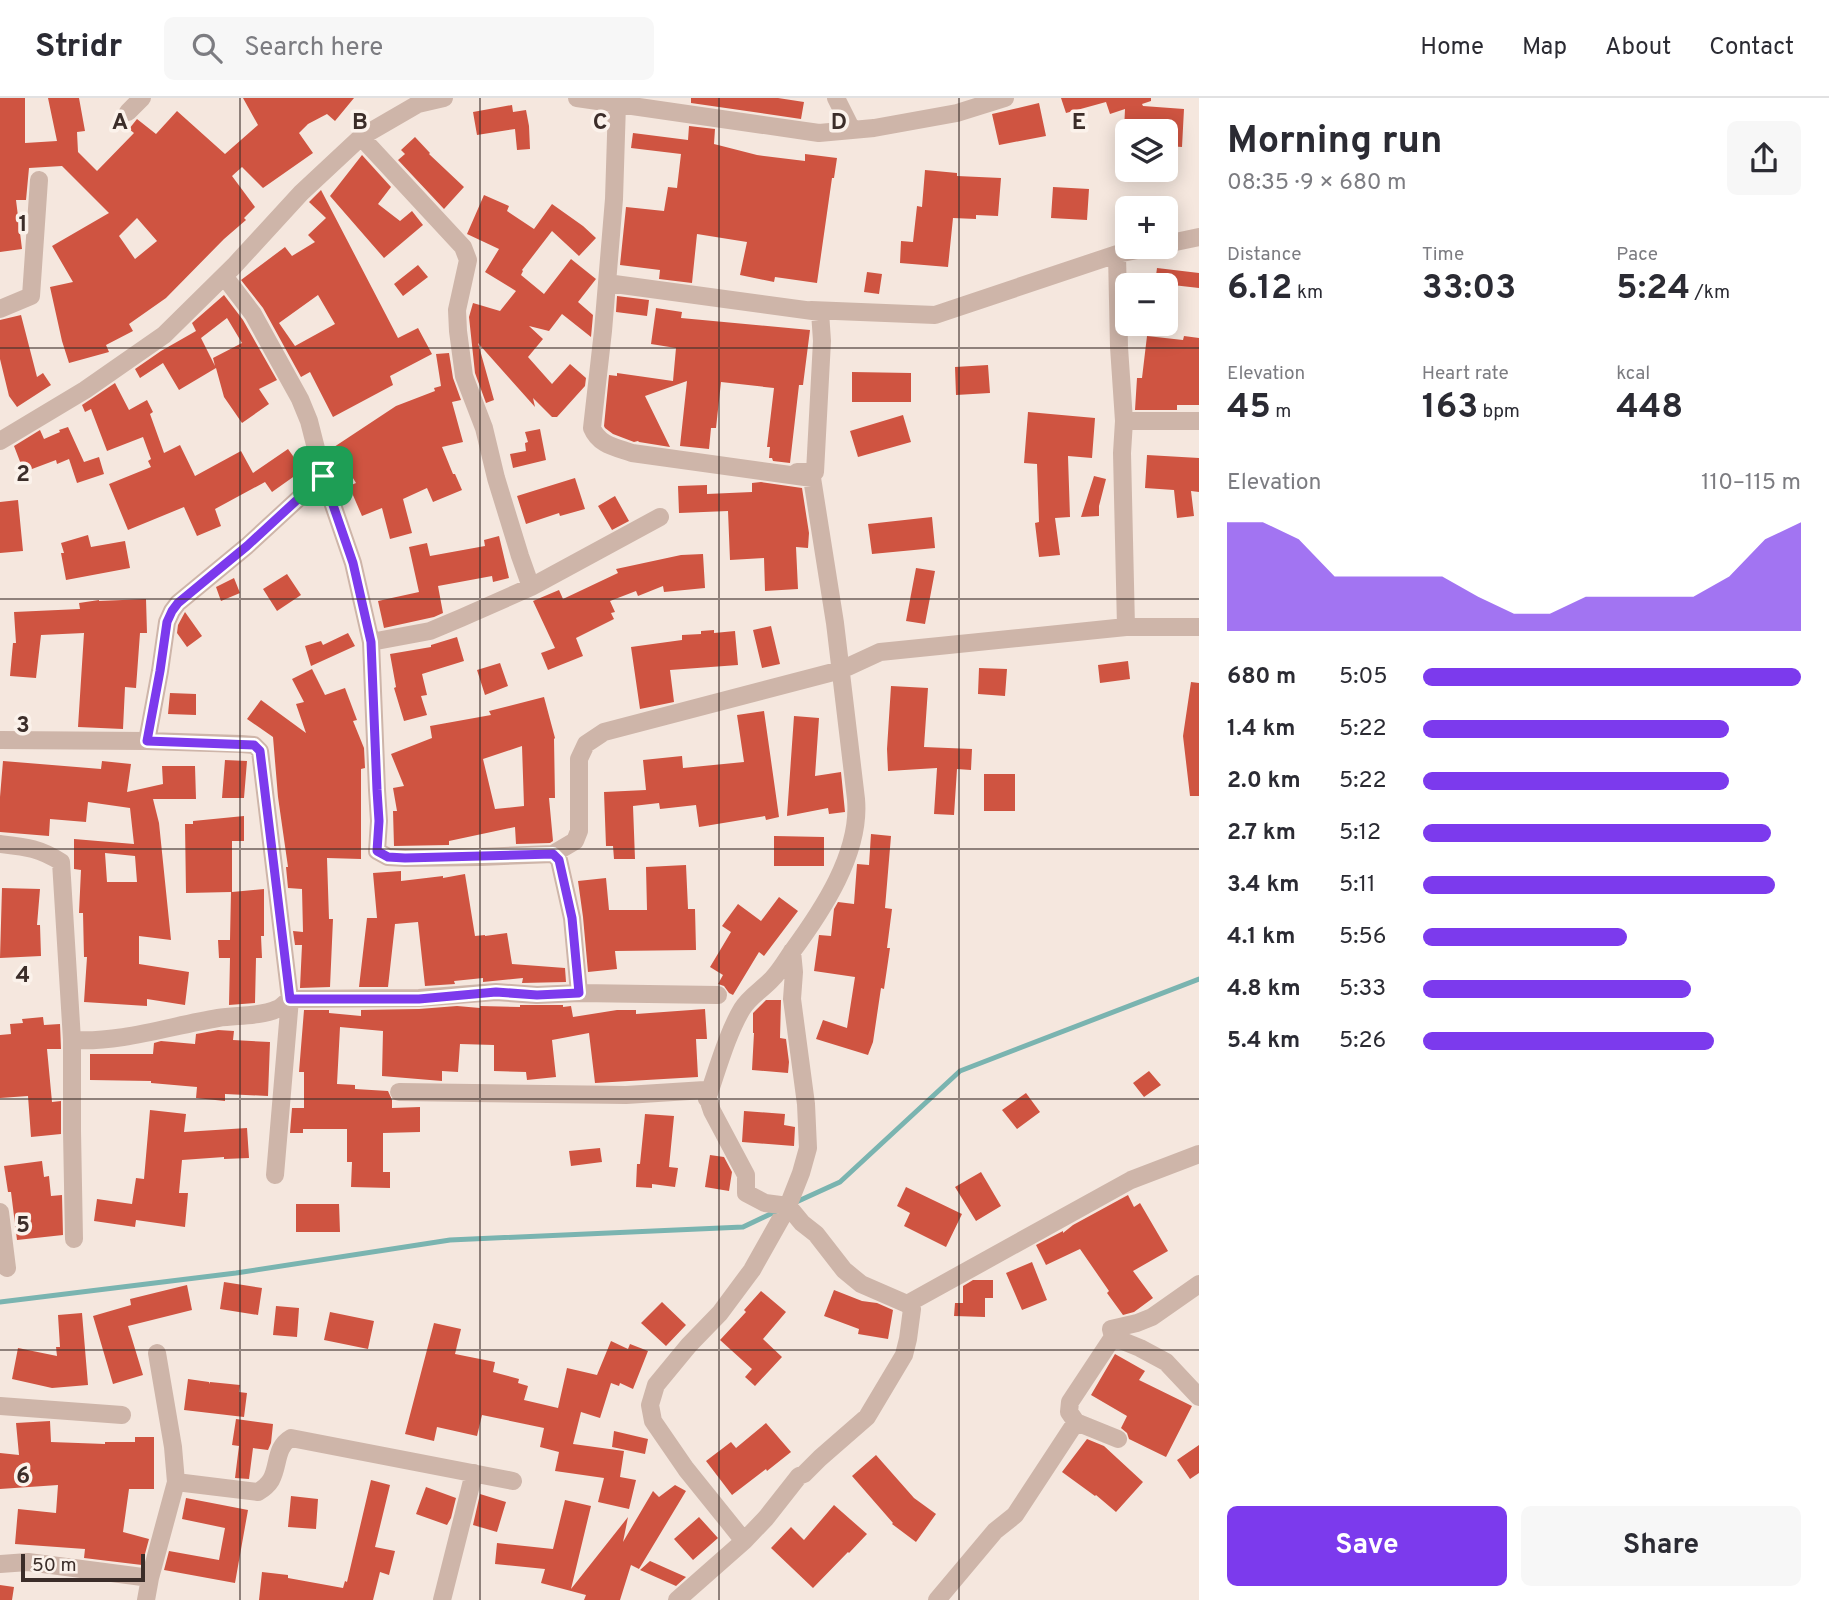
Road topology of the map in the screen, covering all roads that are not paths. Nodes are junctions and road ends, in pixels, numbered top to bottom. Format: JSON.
{"nodes":[{"id":1,"x":142,"y":98,"type":"edge"},
{"id":2,"x":444,"y":98,"type":"edge"},
{"id":3,"x":577,"y":98,"type":"edge"},
{"id":4,"x":836,"y":98,"type":"edge"},
{"id":5,"x":1005,"y":98,"type":"edge"},
{"id":6,"x":617,"y":104,"type":"junction"},
{"id":7,"x":398,"y":106,"type":"edge"},
{"id":8,"x":682,"y":106,"type":"edge"},
{"id":9,"x":128,"y":112,"type":"dead end"},
{"id":10,"x":852,"y":130,"type":"junction"},
{"id":11,"x":361,"y":137,"type":"junction"},
{"id":12,"x":39,"y":180,"type":"dead end"},
{"id":13,"x":1199,"y":237,"type":"edge"},
{"id":14,"x":1178,"y":241,"type":"edge"},
{"id":15,"x":1115,"y":255,"type":"edge"},
{"id":16,"x":1117,"y":259,"type":"edge"},
{"id":17,"x":223,"y":276,"type":"junction"},
{"id":18,"x":607,"y":283,"type":"junction"},
{"id":19,"x":0,"y":309,"type":"edge"},
{"id":20,"x":794,"y":309,"type":"junction"},
{"id":21,"x":1124,"y":421,"type":"junction"},
{"id":22,"x":1199,"y":421,"type":"edge"},
{"id":23,"x":0,"y":441,"type":"edge"},
{"id":24,"x":769,"y":472,"type":"junction"},
{"id":25,"x":323,"y":476,"type":"junction"},
{"id":26,"x":660,"y":517,"type":"dead end"},
{"id":27,"x":531,"y":587,"type":"junction"},
{"id":28,"x":1126,"y":627,"type":"junction"},
{"id":29,"x":1199,"y":627,"type":"edge"},
{"id":30,"x":371,"y":642,"type":"junction"},
{"id":31,"x":841,"y":670,"type":"junction"},
{"id":32,"x":0,"y":740,"type":"edge"},
{"id":33,"x":147,"y":741,"type":"junction"},
{"id":34,"x":0,"y":844,"type":"edge"},
{"id":35,"x":553,"y":854,"type":"junction"},
{"id":36,"x":792,"y":951,"type":"junction"},
{"id":37,"x":579,"y":993,"type":"junction"},
{"id":38,"x":718,"y":996,"type":"dead end"},
{"id":39,"x":290,"y":999,"type":"junction"},
{"id":40,"x":72,"y":1040,"type":"junction"},
{"id":41,"x":400,"y":1092,"type":"dead end"},
{"id":42,"x":707,"y":1099,"type":"junction"},
{"id":43,"x":1199,"y":1154,"type":"edge"},
{"id":44,"x":275,"y":1175,"type":"dead end"},
{"id":45,"x":788,"y":1206,"type":"junction"},
{"id":46,"x":0,"y":1212,"type":"edge"},
{"id":47,"x":74,"y":1239,"type":"dead end"},
{"id":48,"x":7,"y":1268,"type":"dead end"},
{"id":49,"x":1199,"y":1284,"type":"edge"},
{"id":50,"x":907,"y":1304,"type":"junction"},
{"id":51,"x":1113,"y":1337,"type":"junction"},
{"id":52,"x":157,"y":1353,"type":"dead end"},
{"id":53,"x":1197,"y":1390,"type":"edge"},
{"id":54,"x":0,"y":1406,"type":"edge"},
{"id":55,"x":122,"y":1416,"type":"dead end"},
{"id":56,"x":1076,"y":1422,"type":"junction"},
{"id":57,"x":1118,"y":1439,"type":"dead end"},
{"id":58,"x":474,"y":1473,"type":"junction"},
{"id":59,"x":513,"y":1481,"type":"dead end"},
{"id":60,"x":176,"y":1482,"type":"junction"},
{"id":61,"x":744,"y":1541,"type":"junction"},
{"id":62,"x":0,"y":1564,"type":"edge"},
{"id":63,"x":150,"y":1578,"type":"junction"},
{"id":64,"x":146,"y":1600,"type":"edge"},
{"id":65,"x":442,"y":1600,"type":"edge"},
{"id":66,"x":677,"y":1600,"type":"edge"},
{"id":67,"x":937,"y":1600,"type":"edge"}],
"edges":[{"from":1,"to":9,"type":"street"},
{"from":2,"to":7,"type":"street"},
{"from":3,"to":6,"type":"street"},
{"from":4,"to":10,"type":"street"},
{"from":5,"to":10,"type":"street"},
{"from":6,"to":8,"type":"street"},
{"from":6,"to":18,"type":"street"},
{"from":7,"to":11,"type":"street"},
{"from":8,"to":10,"type":"street"},
{"from":11,"to":17,"type":"street"},
{"from":11,"to":27,"type":"street"},
{"from":12,"to":19,"type":"street"},
{"from":13,"to":14,"type":"street"},
{"from":15,"to":20,"type":"street"},
{"from":16,"to":21,"type":"street"},
{"from":17,"to":23,"type":"street"},
{"from":17,"to":25,"type":"street"},
{"from":18,"to":20,"type":"street"},
{"from":18,"to":24,"type":"street"},
{"from":20,"to":24,"type":"street"},
{"from":21,"to":22,"type":"street"},
{"from":21,"to":28,"type":"street"},
{"from":24,"to":31,"type":"street"},
{"from":25,"to":30,"type":"street"},
{"from":25,"to":33,"type":"street"},
{"from":26,"to":27,"type":"street"},
{"from":27,"to":30,"type":"street"},
{"from":28,"to":29,"type":"street"},
{"from":28,"to":31,"type":"street"},
{"from":30,"to":35,"type":"street"},
{"from":31,"to":35,"type":"street"},
{"from":31,"to":36,"type":"street"},
{"from":32,"to":33,"type":"street"},
{"from":33,"to":39,"type":"street"},
{"from":34,"to":40,"type":"street"},
{"from":35,"to":37,"type":"street"},
{"from":36,"to":42,"type":"street"},
{"from":36,"to":45,"type":"street"},
{"from":37,"to":38,"type":"street"},
{"from":37,"to":39,"type":"street"},
{"from":39,"to":40,"type":"street"},
{"from":39,"to":44,"type":"street"},
{"from":40,"to":47,"type":"street"},
{"from":41,"to":42,"type":"street"},
{"from":42,"to":45,"type":"street"},
{"from":43,"to":50,"type":"street"},
{"from":45,"to":50,"type":"street"},
{"from":45,"to":61,"type":"street"},
{"from":46,"to":48,"type":"street"},
{"from":49,"to":51,"type":"street"},
{"from":50,"to":61,"type":"street"},
{"from":51,"to":53,"type":"street"},
{"from":51,"to":56,"type":"street"},
{"from":52,"to":60,"type":"street"},
{"from":54,"to":55,"type":"street"},
{"from":56,"to":57,"type":"street"},
{"from":56,"to":67,"type":"street"},
{"from":58,"to":59,"type":"street"},
{"from":58,"to":60,"type":"street"},
{"from":58,"to":65,"type":"street"},
{"from":60,"to":63,"type":"street"},
{"from":61,"to":66,"type":"street"},
{"from":62,"to":63,"type":"street"},
{"from":63,"to":64,"type":"street"}]}
